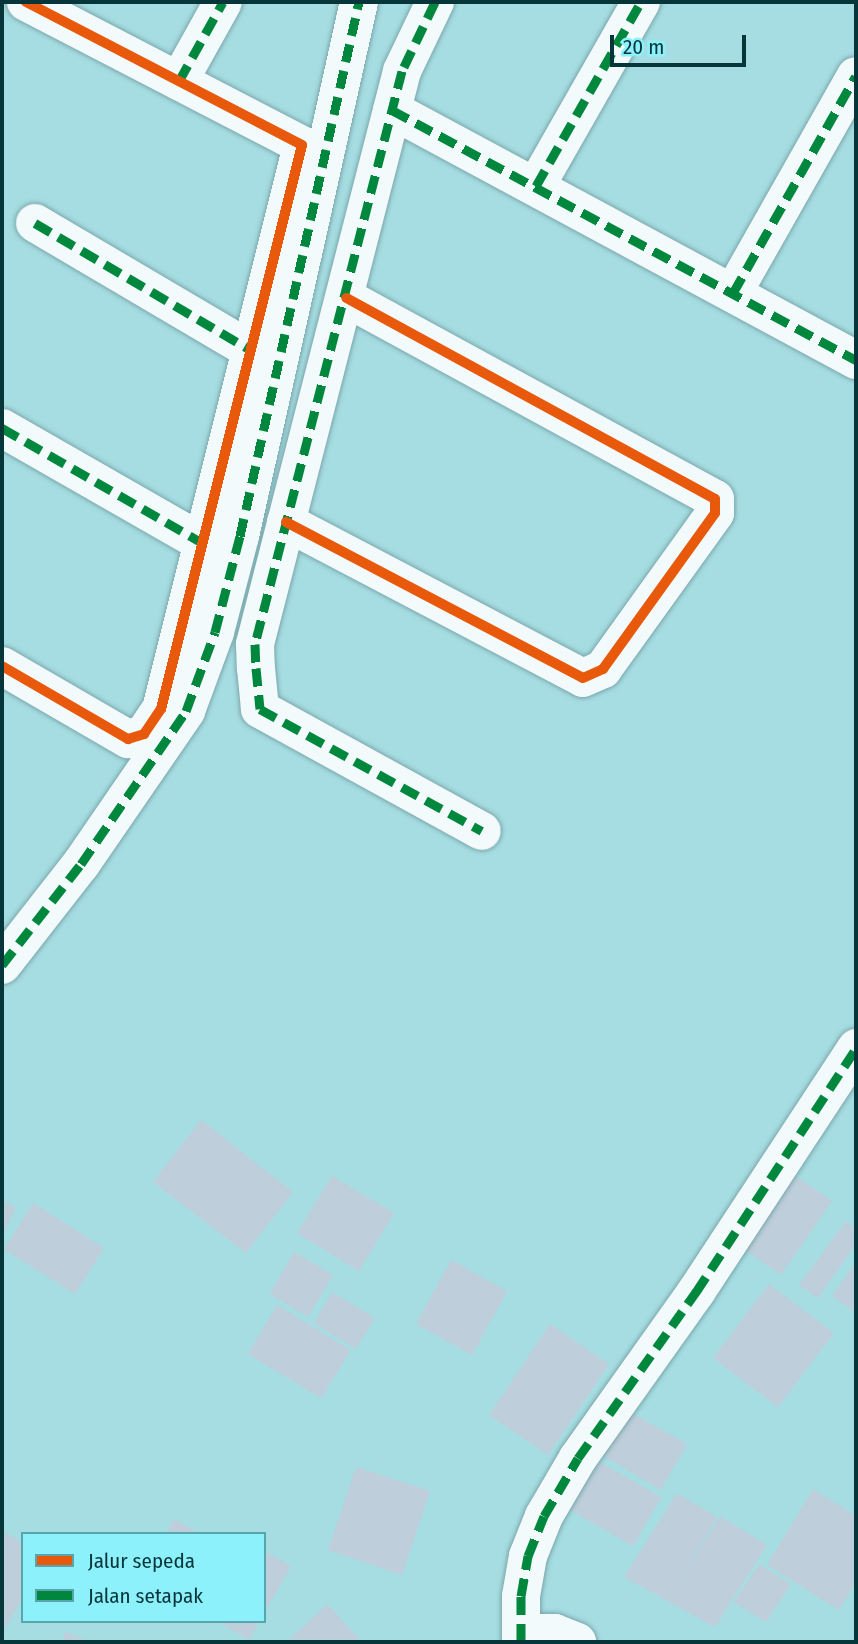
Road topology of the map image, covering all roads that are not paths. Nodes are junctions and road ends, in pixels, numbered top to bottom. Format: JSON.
{"nodes":[{"id":1,"x":26,"y":2,"type":"edge"},
{"id":2,"x":223,"y":2,"type":"edge"},
{"id":3,"x":359,"y":2,"type":"edge"},
{"id":4,"x":435,"y":2,"type":"edge"},
{"id":5,"x":641,"y":2,"type":"edge"},
{"id":6,"x":856,"y":76,"type":"edge"},
{"id":7,"x":178,"y":81,"type":"junction"},
{"id":8,"x":392,"y":110,"type":"junction"},
{"id":9,"x":536,"y":186,"type":"junction"},
{"id":10,"x":35,"y":223,"type":"dead end"},
{"id":11,"x":733,"y":293,"type":"junction"},
{"id":12,"x":346,"y":298,"type":"junction"},
{"id":13,"x":251,"y":350,"type":"junction"},
{"id":14,"x":856,"y":360,"type":"edge"},
{"id":15,"x":2,"y":428,"type":"edge"},
{"id":16,"x":286,"y":522,"type":"junction"},
{"id":17,"x":203,"y":542,"type":"junction"},
{"id":18,"x":2,"y":666,"type":"edge"},
{"id":19,"x":482,"y":831,"type":"dead end"},
{"id":20,"x":2,"y":965,"type":"edge"},
{"id":21,"x":856,"y":1048,"type":"edge"},
{"id":22,"x":521,"y":1642,"type":"edge"},
{"id":23,"x":577,"y":1642,"type":"edge"}],
"edges":[{"from":1,"to":7,"type":"street"},
{"from":2,"to":7,"type":"street"},
{"from":3,"to":20,"type":"street"},
{"from":4,"to":8,"type":"street"},
{"from":5,"to":9,"type":"street"},
{"from":6,"to":11,"type":"street"},
{"from":7,"to":13,"type":"street"},
{"from":8,"to":9,"type":"street"},
{"from":8,"to":12,"type":"street"},
{"from":9,"to":11,"type":"street"},
{"from":10,"to":13,"type":"street"},
{"from":11,"to":14,"type":"street"},
{"from":12,"to":16,"type":"street"},
{"from":12,"to":16,"type":"street"},
{"from":13,"to":17,"type":"street"},
{"from":15,"to":17,"type":"street"},
{"from":16,"to":19,"type":"street"},
{"from":17,"to":18,"type":"street"},
{"from":21,"to":22,"type":"street"},
{"from":22,"to":23,"type":"street"}]}
